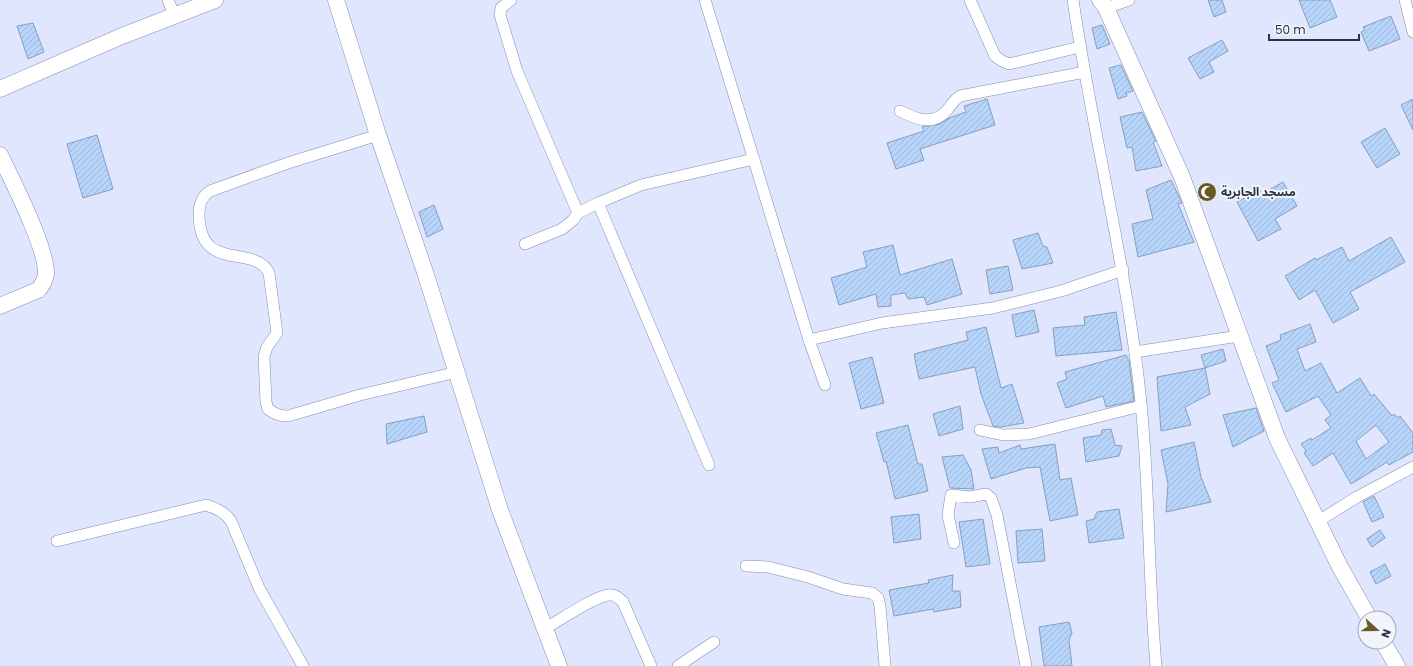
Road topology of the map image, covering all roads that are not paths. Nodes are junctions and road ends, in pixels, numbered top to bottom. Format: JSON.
{"nodes":[{"id":1,"x":168,"y":0,"type":"edge"},
{"id":2,"x":215,"y":0,"type":"edge"},
{"id":3,"x":336,"y":0,"type":"edge"},
{"id":4,"x":510,"y":0,"type":"edge"},
{"id":5,"x":705,"y":0,"type":"edge"},
{"id":6,"x":970,"y":0,"type":"edge"},
{"id":7,"x":1073,"y":0,"type":"edge"},
{"id":8,"x":1129,"y":0,"type":"edge"},
{"id":9,"x":1405,"y":0,"type":"edge"},
{"id":10,"x":1103,"y":4,"type":"edge"},
{"id":11,"x":175,"y":17,"type":"junction"},
{"id":12,"x":1413,"y":32,"type":"edge"},
{"id":13,"x":1080,"y":47,"type":"junction"},
{"id":14,"x":1084,"y":72,"type":"junction"},
{"id":15,"x":0,"y":90,"type":"edge"},
{"id":16,"x":900,"y":111,"type":"dead end"},
{"id":17,"x":378,"y":135,"type":"junction"},
{"id":18,"x":0,"y":155,"type":"edge"},
{"id":19,"x":754,"y":159,"type":"junction"},
{"id":20,"x":598,"y":203,"type":"junction"},
{"id":21,"x":578,"y":213,"type":"junction"},
{"id":22,"x":525,"y":244,"type":"dead end"},
{"id":23,"x":1123,"y":270,"type":"junction"},
{"id":24,"x":0,"y":306,"type":"edge"},
{"id":25,"x":1239,"y":336,"type":"junction"},
{"id":26,"x":809,"y":340,"type":"junction"},
{"id":27,"x":1135,"y":352,"type":"junction"},
{"id":28,"x":457,"y":372,"type":"junction"},
{"id":29,"x":825,"y":385,"type":"dead end"},
{"id":30,"x":1141,"y":406,"type":"junction"},
{"id":31,"x":980,"y":430,"type":"dead end"},
{"id":32,"x":709,"y":465,"type":"dead end"},
{"id":33,"x":1413,"y":467,"type":"edge"},
{"id":34,"x":1316,"y":522,"type":"junction"},
{"id":35,"x":57,"y":541,"type":"dead end"},
{"id":36,"x":954,"y":543,"type":"dead end"},
{"id":37,"x":746,"y":566,"type":"dead end"},
{"id":38,"x":1365,"y":610,"type":"edge"},
{"id":39,"x":546,"y":628,"type":"junction"},
{"id":40,"x":714,"y":642,"type":"dead end"},
{"id":41,"x":1387,"y":650,"type":"edge"},
{"id":42,"x":1153,"y":665,"type":"edge"},
{"id":43,"x":303,"y":666,"type":"edge"},
{"id":44,"x":559,"y":666,"type":"edge"},
{"id":45,"x":651,"y":666,"type":"edge"},
{"id":46,"x":678,"y":666,"type":"edge"},
{"id":47,"x":885,"y":666,"type":"edge"},
{"id":48,"x":1026,"y":666,"type":"edge"},
{"id":49,"x":1396,"y":666,"type":"edge"}],
"edges":[{"from":1,"to":11,"type":"street"},
{"from":2,"to":11,"type":"street"},
{"from":3,"to":17,"type":"street"},
{"from":4,"to":21,"type":"street"},
{"from":5,"to":19,"type":"street"},
{"from":6,"to":13,"type":"street"},
{"from":7,"to":13,"type":"street"},
{"from":8,"to":10,"type":"street"},
{"from":9,"to":12,"type":"street"},
{"from":10,"to":25,"type":"street"},
{"from":11,"to":15,"type":"street"},
{"from":13,"to":14,"type":"street"},
{"from":14,"to":16,"type":"street"},
{"from":14,"to":23,"type":"street"},
{"from":17,"to":28,"type":"street"},
{"from":17,"to":28,"type":"street"},
{"from":18,"to":24,"type":"street"},
{"from":19,"to":20,"type":"street"},
{"from":19,"to":26,"type":"street"},
{"from":20,"to":21,"type":"street"},
{"from":20,"to":32,"type":"street"},
{"from":21,"to":22,"type":"street"},
{"from":23,"to":26,"type":"street"},
{"from":23,"to":27,"type":"street"},
{"from":25,"to":27,"type":"street"},
{"from":25,"to":34,"type":"street"},
{"from":26,"to":29,"type":"street"},
{"from":27,"to":30,"type":"street"},
{"from":28,"to":39,"type":"street"},
{"from":30,"to":31,"type":"street"},
{"from":30,"to":42,"type":"street"},
{"from":33,"to":34,"type":"street"},
{"from":34,"to":38,"type":"street"},
{"from":35,"to":43,"type":"street"},
{"from":36,"to":48,"type":"street"},
{"from":37,"to":47,"type":"street"},
{"from":39,"to":44,"type":"street"},
{"from":39,"to":45,"type":"street"},
{"from":40,"to":46,"type":"street"},
{"from":41,"to":49,"type":"street"}]}
